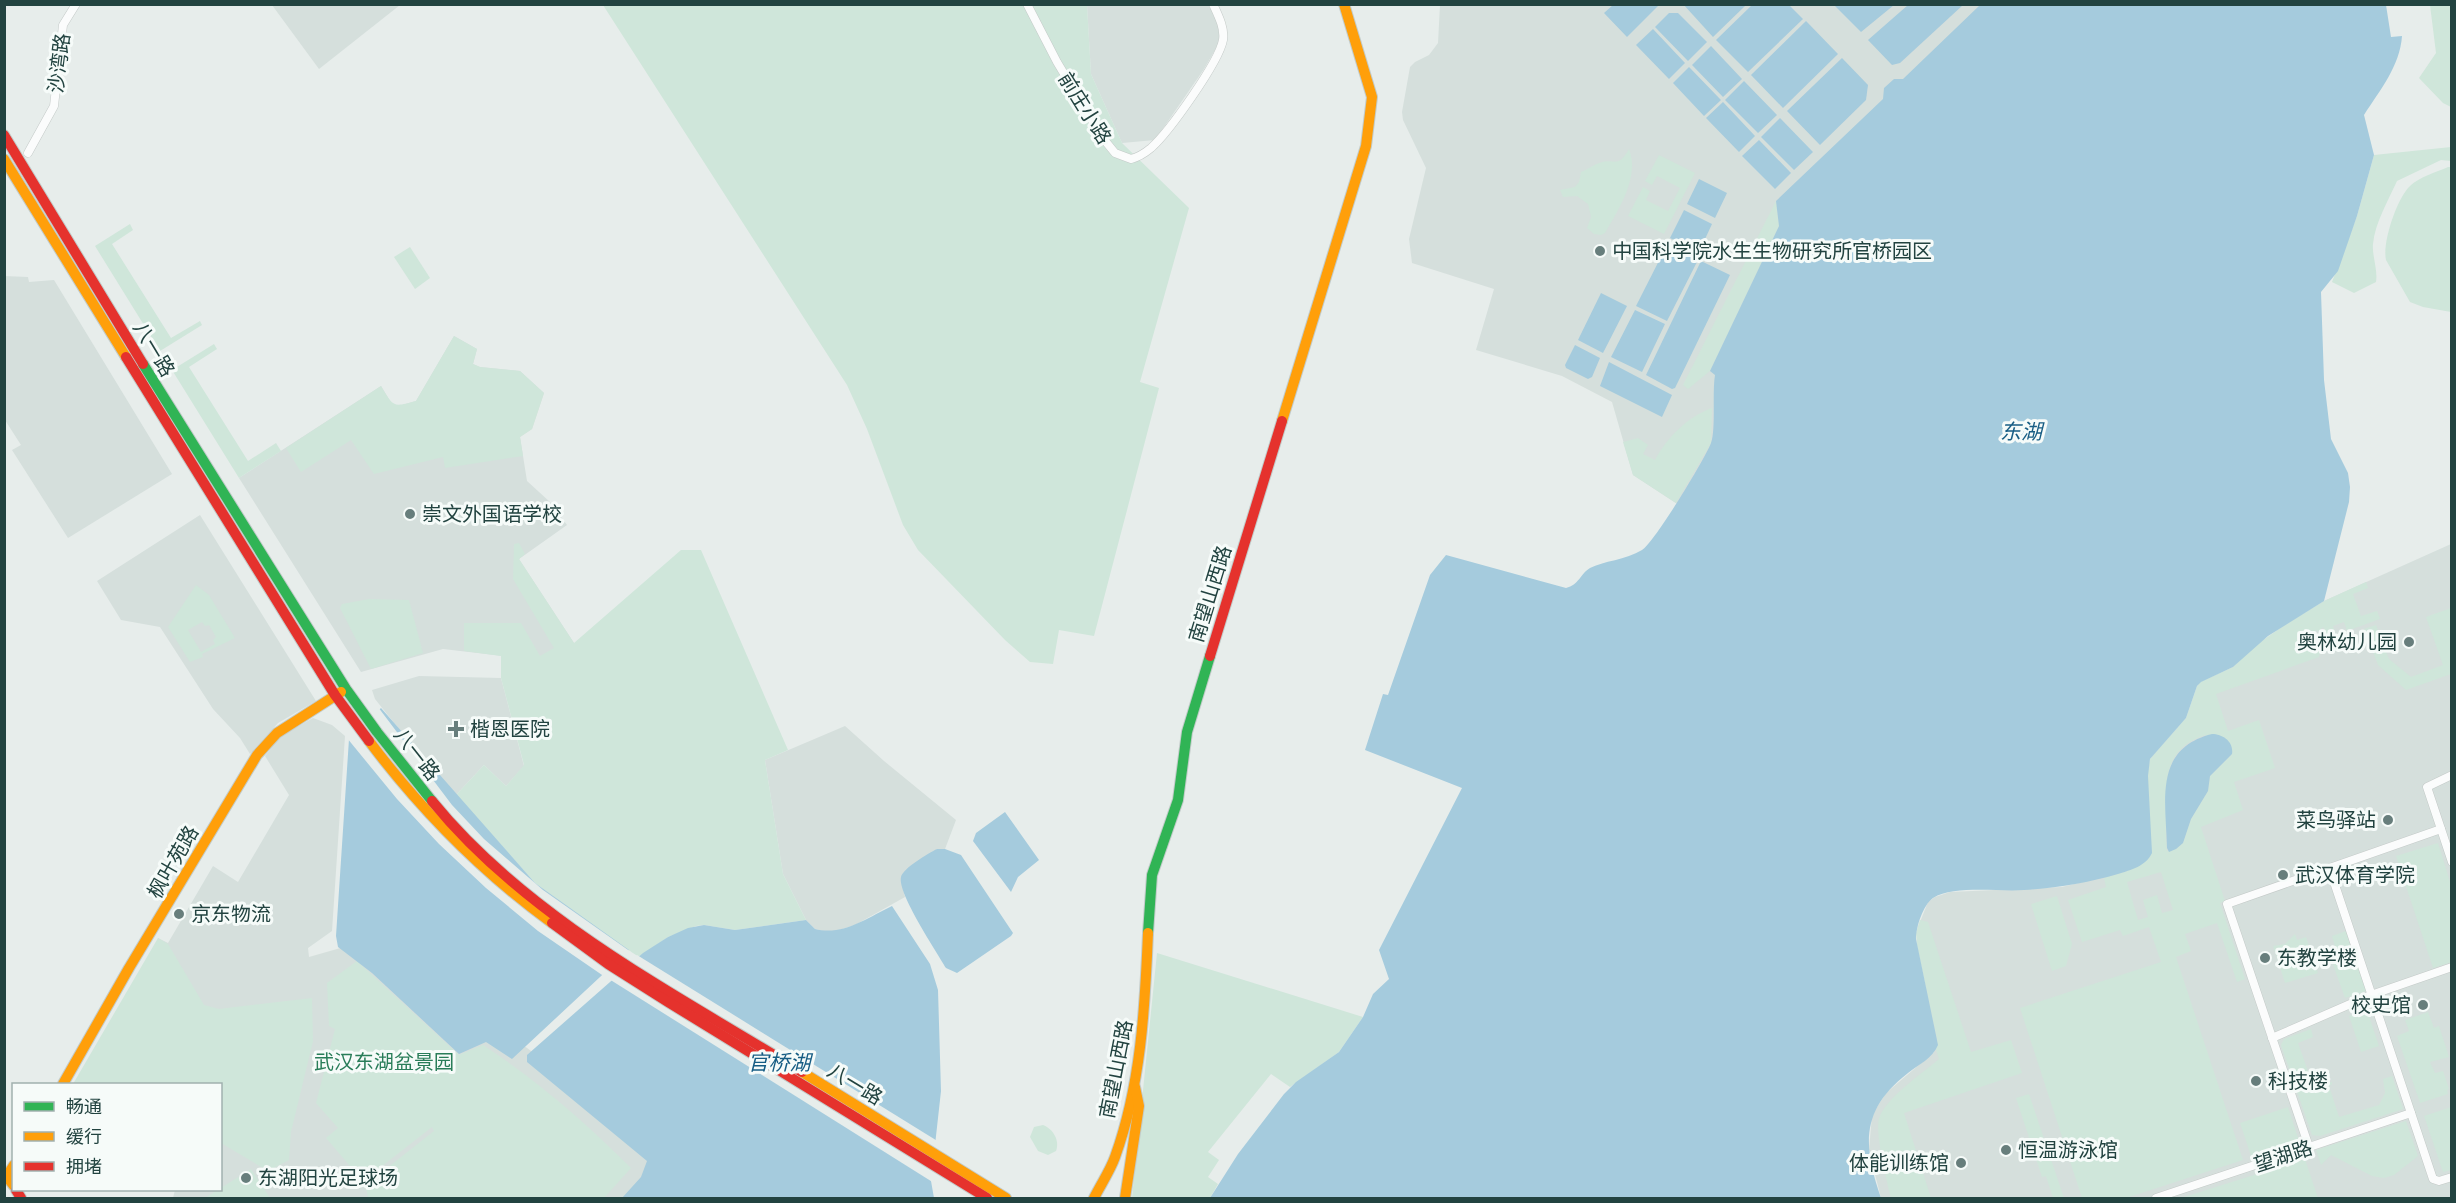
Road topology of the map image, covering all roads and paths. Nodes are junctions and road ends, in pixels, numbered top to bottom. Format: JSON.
{"nodes":[{"id":1,"x":76,"y":4,"type":"edge"},
{"id":2,"x":1027,"y":4,"type":"edge"},
{"id":3,"x":1213,"y":4,"type":"edge"},
{"id":4,"x":1344,"y":4,"type":"edge"},
{"id":5,"x":4,"y":135,"type":"edge"},
{"id":6,"x":28,"y":153,"type":"dead end"},
{"id":7,"x":4,"y":159,"type":"edge"},
{"id":8,"x":346,"y":689,"type":"junction"},
{"id":9,"x":335,"y":695,"type":"junction"},
{"id":10,"x":2451,"y":775,"type":"edge"},
{"id":11,"x":2441,"y":829,"type":"junction"},
{"id":12,"x":2451,"y":862,"type":"edge"},
{"id":13,"x":2330,"y":870,"type":"junction"},
{"id":14,"x":2451,"y":967,"type":"edge"},
{"id":15,"x":2371,"y":995,"type":"junction"},
{"id":16,"x":2272,"y":1038,"type":"junction"},
{"id":17,"x":64,"y":1083,"type":"edge"},
{"id":18,"x":1134,"y":1085,"type":"junction"},
{"id":19,"x":2411,"y":1113,"type":"junction"},
{"id":20,"x":2309,"y":1147,"type":"junction"},
{"id":21,"x":2451,"y":1177,"type":"edge"},
{"id":22,"x":987,"y":1198,"type":"edge"},
{"id":23,"x":1006,"y":1198,"type":"edge"},
{"id":24,"x":1094,"y":1198,"type":"edge"},
{"id":25,"x":1125,"y":1198,"type":"edge"},
{"id":26,"x":2156,"y":1198,"type":"edge"}],
"edges":[{"from":1,"to":6,"type":"street","name":"沙湾路"},
{"from":2,"to":3,"type":"street","name":"前庄小路"},
{"from":4,"to":18,"type":"main road","name":"南望山西路"},
{"from":5,"to":8,"type":"main road","name":"八一路"},
{"from":7,"to":9,"type":"main road","name":"八一路"},
{"from":8,"to":9,"type":"main road","name":"枫叶苑路"},
{"from":8,"to":23,"type":"main road","name":"八一路"},
{"from":9,"to":17,"type":"main road","name":"枫叶苑路"},
{"from":9,"to":22,"type":"main road","name":"八一路"},
{"from":10,"to":11,"type":"street"},
{"from":11,"to":12,"type":"street"},
{"from":11,"to":13,"type":"street"},
{"from":13,"to":15,"type":"street"},
{"from":13,"to":16,"type":"street"},
{"from":14,"to":15,"type":"street"},
{"from":15,"to":16,"type":"street"},
{"from":15,"to":19,"type":"street"},
{"from":16,"to":20,"type":"street"},
{"from":18,"to":24,"type":"main road","name":"南望山西路"},
{"from":18,"to":25,"type":"main road"},
{"from":19,"to":20,"type":"street","name":"望湖路"},
{"from":19,"to":21,"type":"street"},
{"from":20,"to":26,"type":"street","name":"望湖路"}]}
